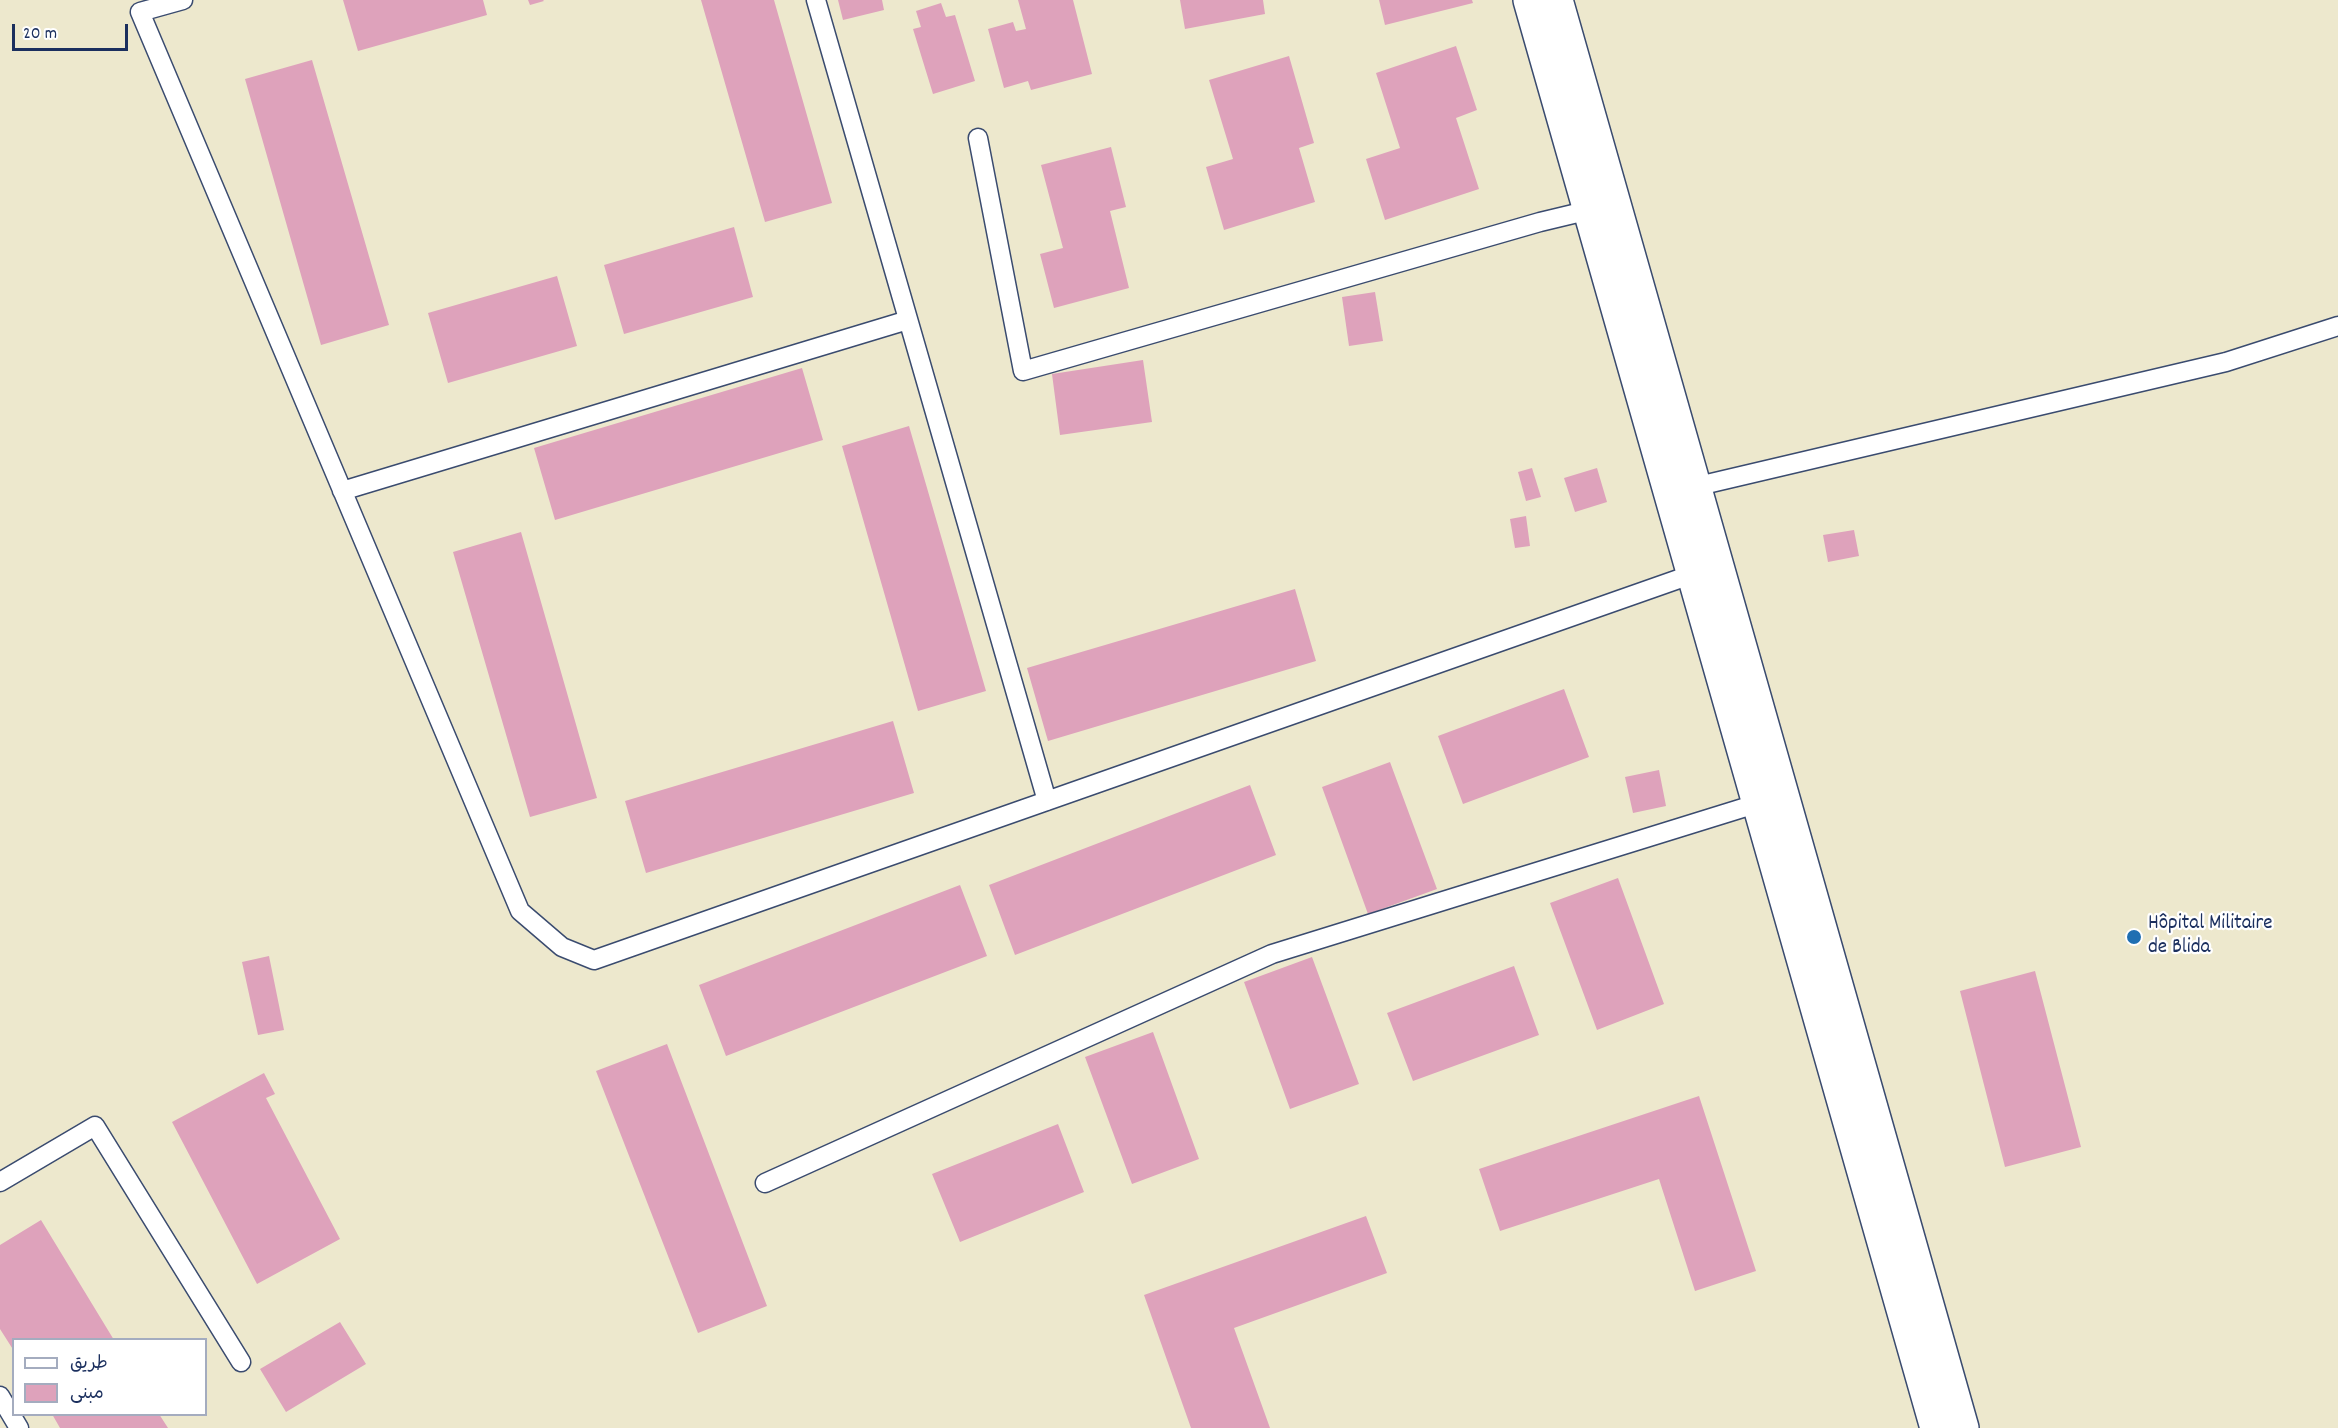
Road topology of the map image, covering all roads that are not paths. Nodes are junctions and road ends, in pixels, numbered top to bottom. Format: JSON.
{"nodes":[{"id":1,"x":183,"y":0,"type":"edge"},
{"id":2,"x":816,"y":0,"type":"edge"},
{"id":3,"x":1530,"y":0,"type":"edge"},
{"id":4,"x":1556,"y":0,"type":"edge"},
{"id":5,"x":978,"y":138,"type":"dead end"},
{"id":6,"x":1590,"y":210,"type":"junction"},
{"id":7,"x":908,"y":320,"type":"junction"},
{"id":8,"x":2338,"y":326,"type":"edge"},
{"id":9,"x":1694,"y":487,"type":"junction"},
{"id":10,"x":342,"y":491,"type":"junction"},
{"id":11,"x":1693,"y":574,"type":"junction"},
{"id":12,"x":1047,"y":801,"type":"junction"},
{"id":13,"x":1759,"y":803,"type":"junction"},
{"id":14,"x":0,"y":1182,"type":"edge"},
{"id":15,"x":765,"y":1183,"type":"dead end"},
{"id":16,"x":242,"y":1362,"type":"dead end"},
{"id":17,"x":0,"y":1396,"type":"edge"},
{"id":18,"x":19,"y":1428,"type":"edge"},
{"id":19,"x":1937,"y":1428,"type":"edge"},
{"id":20,"x":1962,"y":1428,"type":"edge"}],
"edges":[{"from":1,"to":10,"type":"lane"},
{"from":2,"to":7,"type":"lane"},
{"from":3,"to":6,"type":"main road"},
{"from":4,"to":9,"type":"main road"},
{"from":5,"to":6,"type":"lane"},
{"from":6,"to":11,"type":"main road"},
{"from":7,"to":10,"type":"lane"},
{"from":7,"to":12,"type":"lane"},
{"from":8,"to":9,"type":"lane"},
{"from":9,"to":20,"type":"main road"},
{"from":10,"to":12,"type":"lane"},
{"from":11,"to":12,"type":"lane"},
{"from":11,"to":13,"type":"main road"},
{"from":13,"to":15,"type":"lane"},
{"from":13,"to":19,"type":"main road"},
{"from":14,"to":16,"type":"lane"},
{"from":17,"to":18,"type":"lane"}]}
